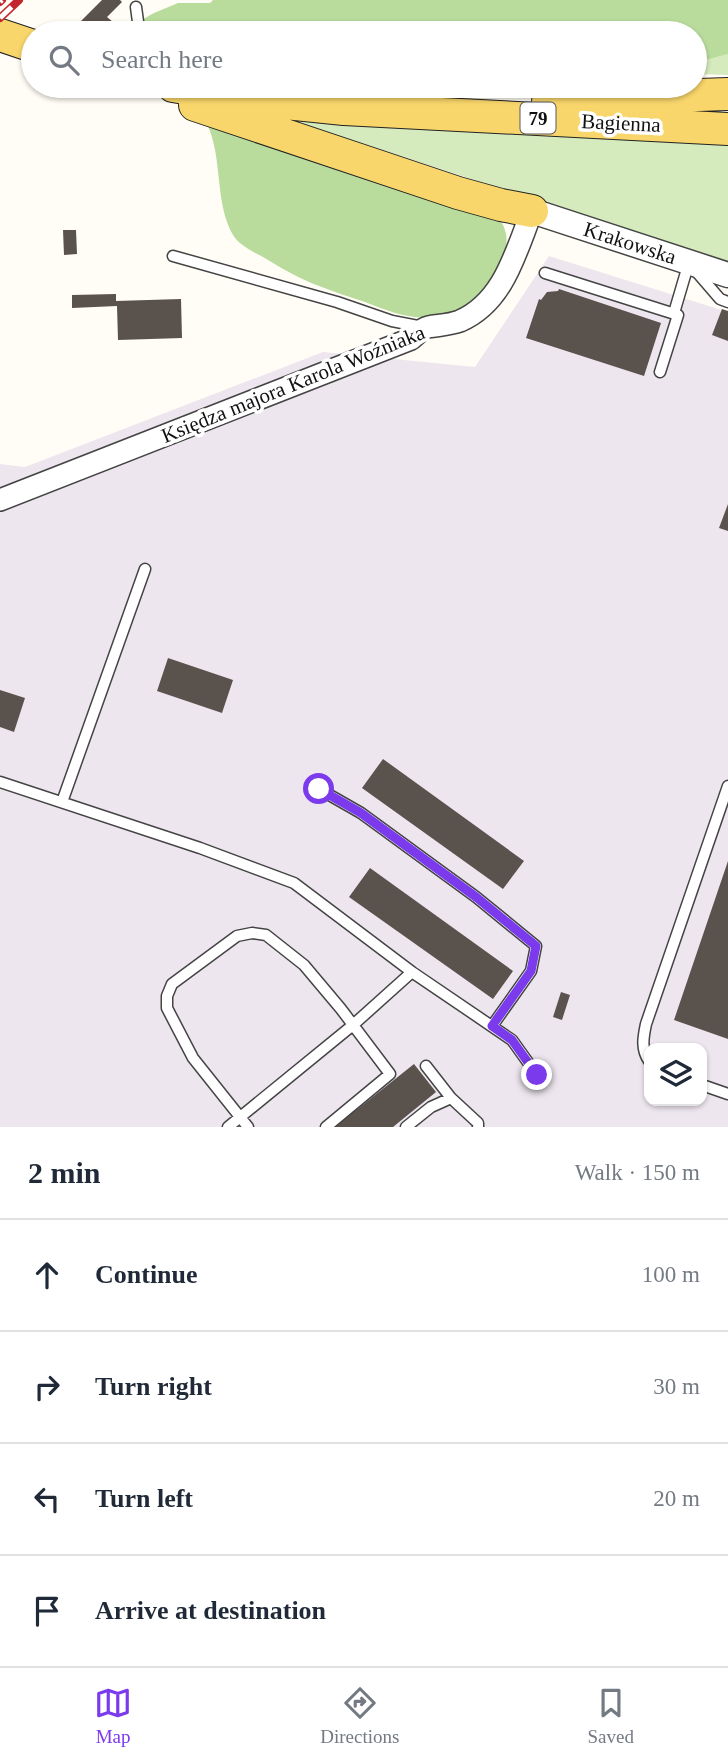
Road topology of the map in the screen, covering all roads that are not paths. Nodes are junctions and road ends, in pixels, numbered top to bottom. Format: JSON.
{"nodes":[{"id":1,"x":136,"y":7,"type":"dead end"},
{"id":2,"x":138,"y":21,"type":"edge"},
{"id":3,"x":728,"y":94,"type":"edge"},
{"id":4,"x":707,"y":95,"type":"edge"},
{"id":5,"x":182,"y":98,"type":"edge"},
{"id":6,"x":244,"y":98,"type":"edge"},
{"id":7,"x":635,"y":98,"type":"edge"},
{"id":8,"x":431,"y":112,"type":"junction"},
{"id":9,"x":728,"y":129,"type":"edge"},
{"id":10,"x":532,"y":211,"type":"junction"},
{"id":11,"x":173,"y":256,"type":"dead end"},
{"id":12,"x":689,"y":262,"type":"junction"},
{"id":13,"x":545,"y":273,"type":"dead end"},
{"id":14,"x":728,"y":275,"type":"edge"},
{"id":15,"x":728,"y":302,"type":"edge"},
{"id":16,"x":674,"y":313,"type":"junction"},
{"id":17,"x":426,"y":327,"type":"junction"},
{"id":18,"x":660,"y":372,"type":"dead end"},
{"id":19,"x":0,"y":500,"type":"edge"},
{"id":20,"x":145,"y":569,"type":"dead end"},
{"id":21,"x":0,"y":782,"type":"edge"},
{"id":22,"x":728,"y":786,"type":"edge"},
{"id":23,"x":319,"y":789,"type":"dead end"},
{"id":24,"x":62,"y":802,"type":"junction"},
{"id":25,"x":412,"y":972,"type":"junction"},
{"id":26,"x":353,"y":1025,"type":"junction"},
{"id":27,"x":492,"y":1026,"type":"junction"},
{"id":28,"x":644,"y":1050,"type":"edge"},
{"id":29,"x":426,"y":1066,"type":"dead end"},
{"id":30,"x":537,"y":1075,"type":"dead end"},
{"id":31,"x":707,"y":1087,"type":"edge"},
{"id":32,"x":728,"y":1094,"type":"edge"},
{"id":33,"x":451,"y":1098,"type":"junction"},
{"id":34,"x":239,"y":1116,"type":"junction"},
{"id":35,"x":228,"y":1127,"type":"edge"},
{"id":36,"x":248,"y":1127,"type":"edge"},
{"id":37,"x":326,"y":1127,"type":"edge"},
{"id":38,"x":406,"y":1127,"type":"edge"},
{"id":39,"x":478,"y":1127,"type":"edge"}],
"edges":[{"from":1,"to":2,"type":"lane"},
{"from":3,"to":4,"type":"main road","name":"Bagienna","number":"79"},
{"from":5,"to":10,"type":"main road"},
{"from":6,"to":8,"type":"main road","name":"Bagienna","number":"79"},
{"from":7,"to":8,"type":"main road","name":"Bagienna","number":"79"},
{"from":8,"to":9,"type":"main road","name":"Bagienna","number":"79"},
{"from":10,"to":12,"type":"street","name":"Krakowska"},
{"from":10,"to":17,"type":"street","name":"Księdza majora Karola Woźniaka"},
{"from":11,"to":17,"type":"lane"},
{"from":12,"to":14,"type":"street","name":"Krakowska"},
{"from":12,"to":15,"type":"lane"},
{"from":12,"to":16,"type":"lane"},
{"from":13,"to":16,"type":"lane"},
{"from":16,"to":18,"type":"lane"},
{"from":17,"to":19,"type":"street","name":"Księdza majora Karola Woźniaka"},
{"from":20,"to":24,"type":"lane"},
{"from":21,"to":24,"type":"lane"},
{"from":22,"to":28,"type":"lane"},
{"from":23,"to":27,"type":"lane"},
{"from":24,"to":25,"type":"lane"},
{"from":25,"to":26,"type":"lane"},
{"from":25,"to":27,"type":"lane"},
{"from":26,"to":34,"type":"lane"},
{"from":26,"to":34,"type":"lane"},
{"from":26,"to":37,"type":"lane"},
{"from":27,"to":30,"type":"lane"},
{"from":29,"to":33,"type":"lane"},
{"from":31,"to":32,"type":"lane"},
{"from":33,"to":38,"type":"lane"},
{"from":33,"to":39,"type":"lane"},
{"from":34,"to":35,"type":"lane"},
{"from":34,"to":36,"type":"lane"}]}
